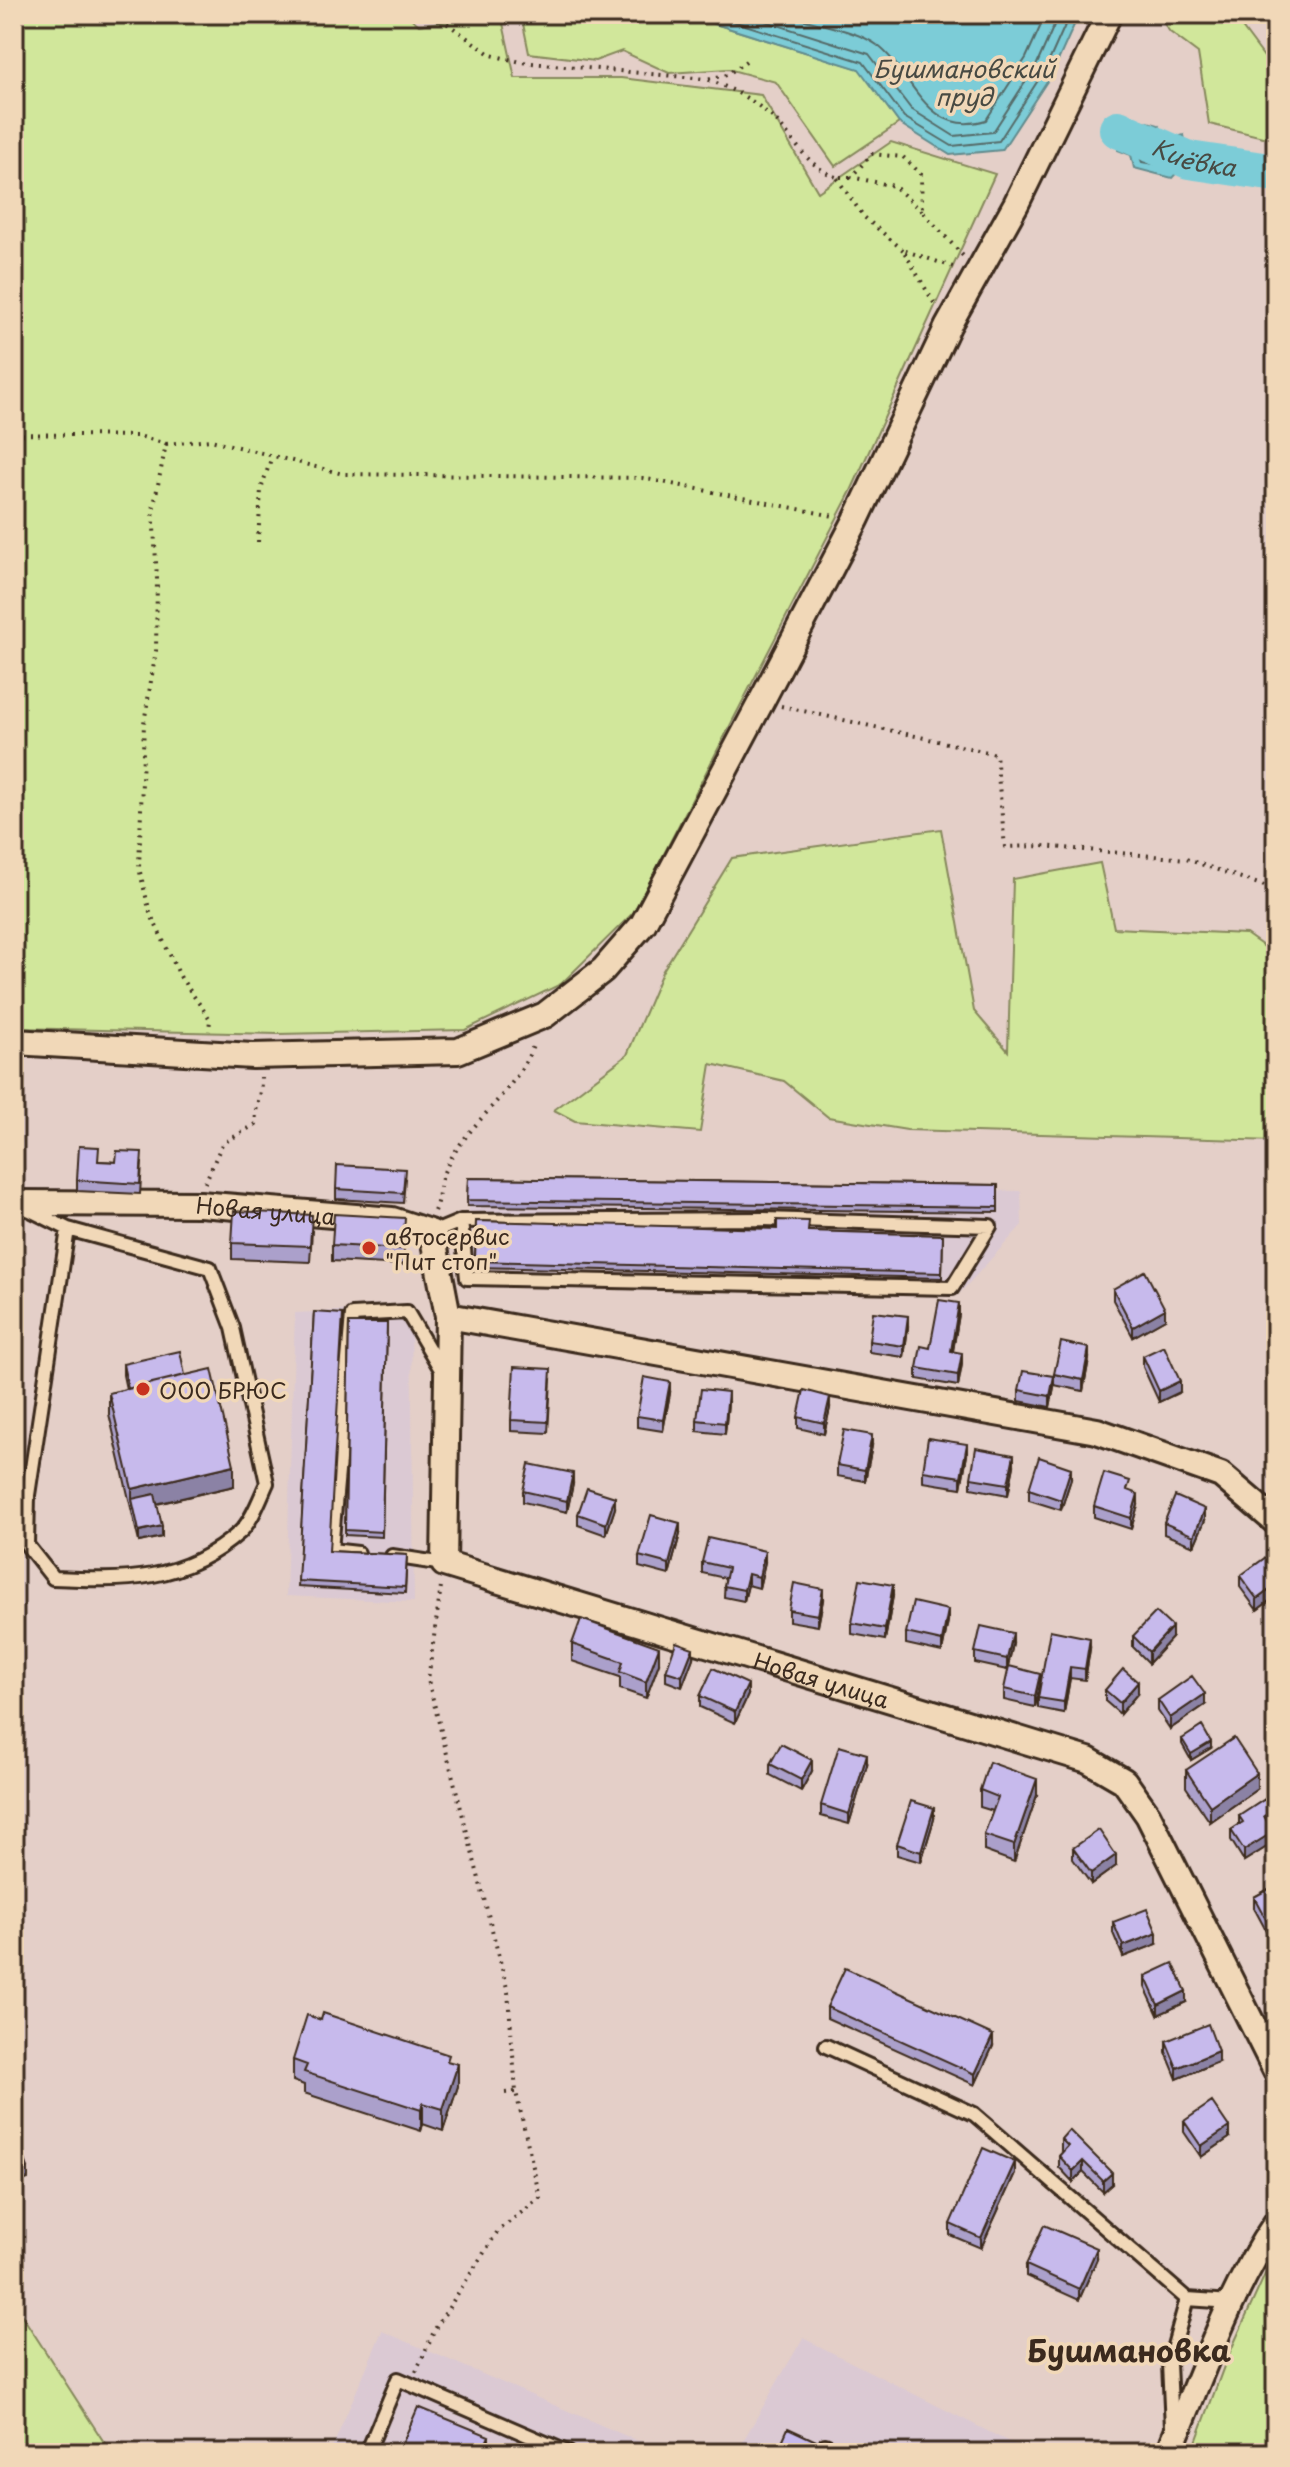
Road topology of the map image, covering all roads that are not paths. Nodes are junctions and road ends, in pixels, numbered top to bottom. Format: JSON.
{"nodes":[{"id":1,"x":1109,"y":14,"type":"edge"},
{"id":2,"x":14,"y":1042,"type":"edge"},
{"id":3,"x":15,"y":1203,"type":"edge"},
{"id":4,"x":461,"y":1221,"type":"junction"},
{"id":5,"x":68,"y":1229,"type":"junction"},
{"id":6,"x":432,"y":1233,"type":"junction"},
{"id":7,"x":448,"y":1316,"type":"junction"},
{"id":8,"x":445,"y":1377,"type":"junction"},
{"id":9,"x":1276,"y":1522,"type":"edge"},
{"id":10,"x":444,"y":1564,"type":"junction"},
{"id":11,"x":826,"y":2046,"type":"dead end"},
{"id":12,"x":1275,"y":2068,"type":"edge"},
{"id":13,"x":1276,"y":2223,"type":"edge"},
{"id":14,"x":1187,"y":2299,"type":"junction"},
{"id":15,"x":1232,"y":2302,"type":"junction"},
{"id":16,"x":825,"y":2445,"type":"edge"},
{"id":17,"x":1175,"y":2448,"type":"edge"},
{"id":18,"x":367,"y":2453,"type":"edge"},
{"id":19,"x":569,"y":2453,"type":"edge"},
{"id":20,"x":842,"y":2453,"type":"edge"}],
"edges":[{"from":1,"to":2,"type":"street"},
{"from":3,"to":5,"type":"lane"},
{"from":3,"to":6,"type":"street","name":"Новая улица"},
{"from":4,"to":4,"type":"lane"},
{"from":4,"to":6,"type":"lane"},
{"from":5,"to":5,"type":"lane"},
{"from":6,"to":7,"type":"street"},
{"from":7,"to":8,"type":"street"},
{"from":7,"to":9,"type":"street"},
{"from":8,"to":10,"type":"street"},
{"from":8,"to":10,"type":"lane"},
{"from":10,"to":12,"type":"street","name":"Новая улица"},
{"from":11,"to":14,"type":"lane"},
{"from":13,"to":15,"type":"street"},
{"from":14,"to":15,"type":"lane"},
{"from":14,"to":17,"type":"lane"},
{"from":15,"to":17,"type":"street"},
{"from":16,"to":20,"type":"lane"},
{"from":18,"to":19,"type":"lane"}]}
